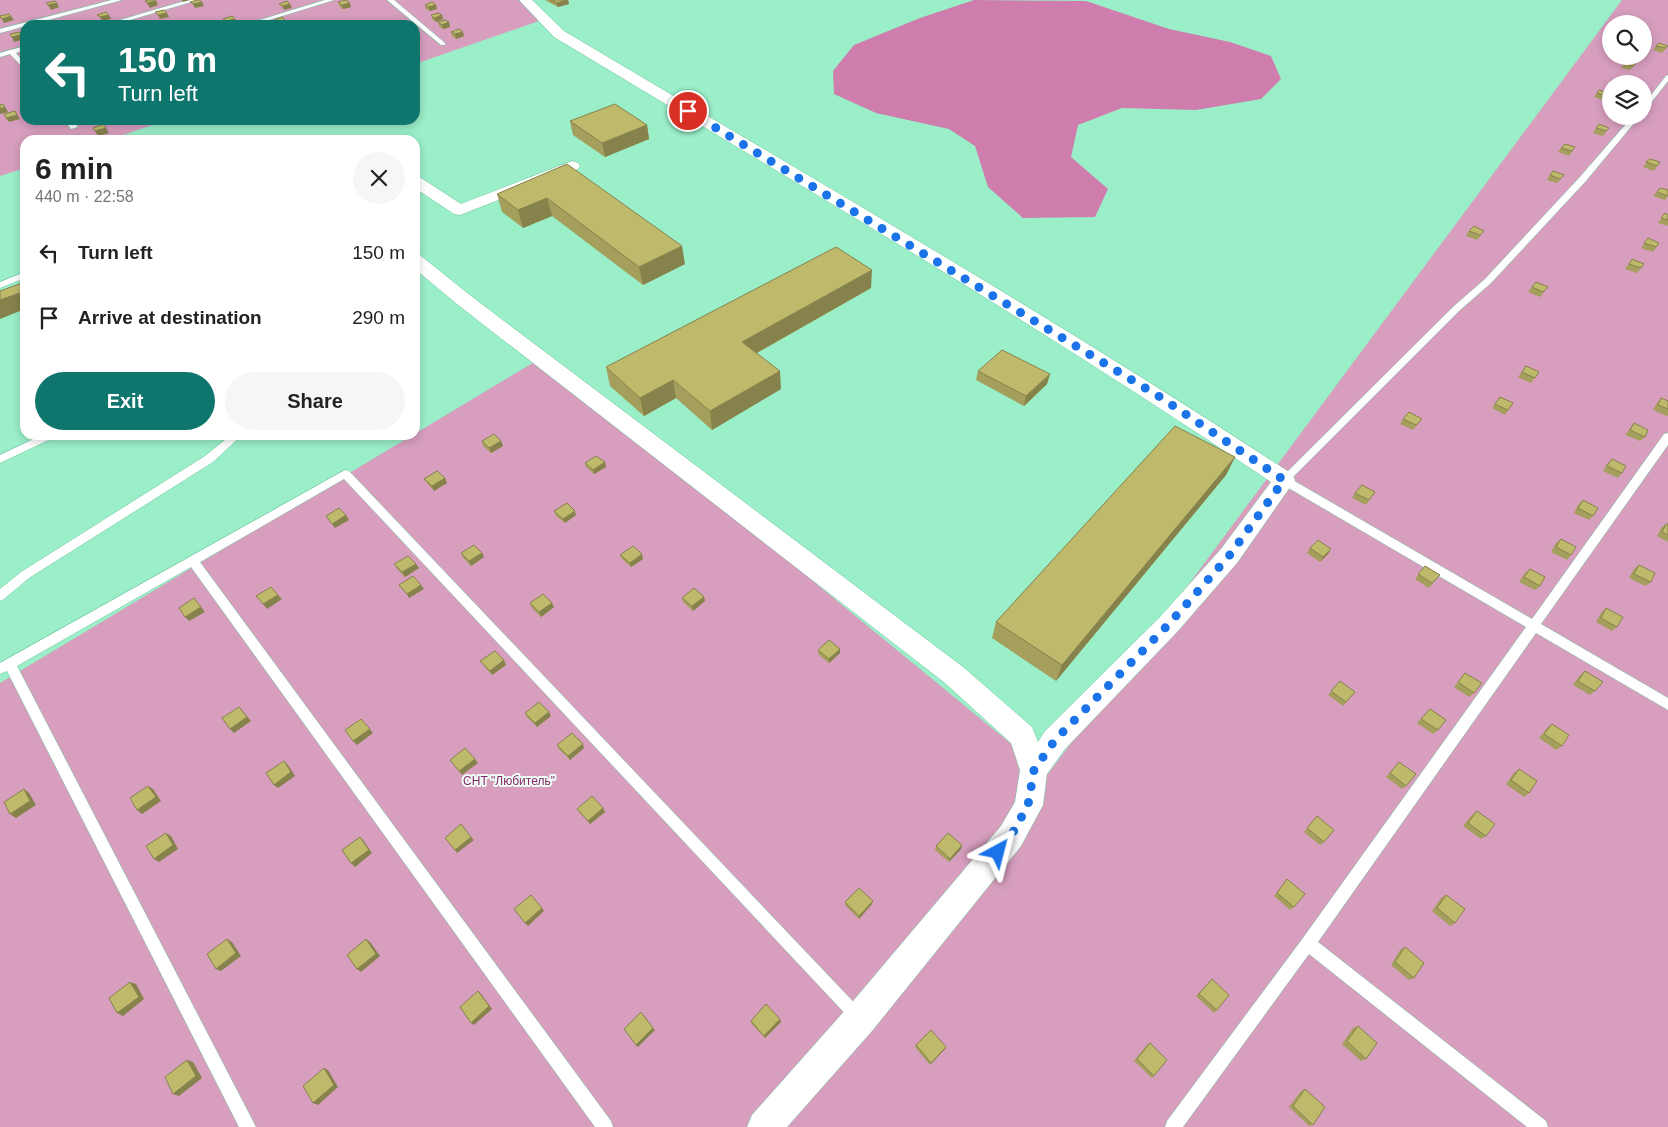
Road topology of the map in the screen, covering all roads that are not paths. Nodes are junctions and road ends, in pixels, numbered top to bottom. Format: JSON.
{"nodes":[{"id":1,"x":119,"y":0,"type":"edge"},
{"id":2,"x":195,"y":0,"type":"edge"},
{"id":3,"x":330,"y":0,"type":"edge"},
{"id":4,"x":390,"y":0,"type":"edge"},
{"id":5,"x":525,"y":0,"type":"edge"},
{"id":6,"x":42,"y":20,"type":"edge"},
{"id":7,"x":124,"y":20,"type":"edge"},
{"id":8,"x":263,"y":20,"type":"edge"},
{"id":9,"x":414,"y":20,"type":"edge"},
{"id":10,"x":420,"y":25,"type":"edge"},
{"id":11,"x":20,"y":26,"type":"edge"},
{"id":12,"x":0,"y":31,"type":"edge"},
{"id":13,"x":443,"y":44,"type":"dead end"},
{"id":14,"x":20,"y":50,"type":"edge"},
{"id":15,"x":12,"y":52,"type":"junction"},
{"id":16,"x":0,"y":55,"type":"edge"},
{"id":17,"x":20,"y":62,"type":"edge"},
{"id":18,"x":1668,"y":77,"type":"edge"},
{"id":19,"x":1652,"y":98,"type":"edge"},
{"id":20,"x":1628,"y":125,"type":"edge"},
{"id":21,"x":572,"y":166,"type":"edge"},
{"id":22,"x":420,"y":184,"type":"edge"},
{"id":23,"x":420,"y":264,"type":"edge"},
{"id":24,"x":20,"y":277,"type":"edge"},
{"id":25,"x":0,"y":285,"type":"edge"},
{"id":26,"x":1668,"y":436,"type":"edge"},
{"id":27,"x":40,"y":440,"type":"edge"},
{"id":28,"x":230,"y":440,"type":"edge"},
{"id":29,"x":0,"y":459,"type":"edge"},
{"id":30,"x":1284,"y":480,"type":"junction"},
{"id":31,"x":193,"y":561,"type":"junction"},
{"id":32,"x":0,"y":596,"type":"edge"},
{"id":33,"x":1535,"y":626,"type":"junction"},
{"id":34,"x":5,"y":666,"type":"edge"},
{"id":35,"x":1668,"y":704,"type":"edge"},
{"id":36,"x":1034,"y":770,"type":"junction"},
{"id":37,"x":1308,"y":943,"type":"junction"},
{"id":38,"x":860,"y":1019,"type":"junction"},
{"id":39,"x":248,"y":1127,"type":"edge"},
{"id":40,"x":605,"y":1127,"type":"edge"},
{"id":41,"x":764,"y":1127,"type":"edge"},
{"id":42,"x":1174,"y":1127,"type":"edge"},
{"id":43,"x":1540,"y":1127,"type":"edge"}],
"edges":[{"from":1,"to":6,"type":"lane"},
{"from":2,"to":7,"type":"lane"},
{"from":3,"to":8,"type":"lane"},
{"from":4,"to":9,"type":"lane"},
{"from":5,"to":30,"type":"street"},
{"from":10,"to":13,"type":"lane"},
{"from":11,"to":12,"type":"lane"},
{"from":14,"to":15,"type":"lane"},
{"from":15,"to":16,"type":"lane"},
{"from":15,"to":17,"type":"lane"},
{"from":18,"to":19,"type":"lane"},
{"from":20,"to":30,"type":"lane"},
{"from":21,"to":22,"type":"street"},
{"from":23,"to":36,"type":"street"},
{"from":24,"to":25,"type":"lane"},
{"from":26,"to":33,"type":"lane"},
{"from":27,"to":29,"type":"lane"},
{"from":28,"to":32,"type":"lane"},
{"from":30,"to":33,"type":"lane"},
{"from":30,"to":36,"type":"street"},
{"from":31,"to":34,"type":"lane"},
{"from":31,"to":38,"type":"lane"},
{"from":31,"to":40,"type":"lane"},
{"from":33,"to":35,"type":"lane"},
{"from":33,"to":37,"type":"lane"},
{"from":34,"to":39,"type":"lane"},
{"from":36,"to":38,"type":"street"},
{"from":37,"to":42,"type":"lane"},
{"from":37,"to":43,"type":"lane"},
{"from":38,"to":41,"type":"street"}]}
